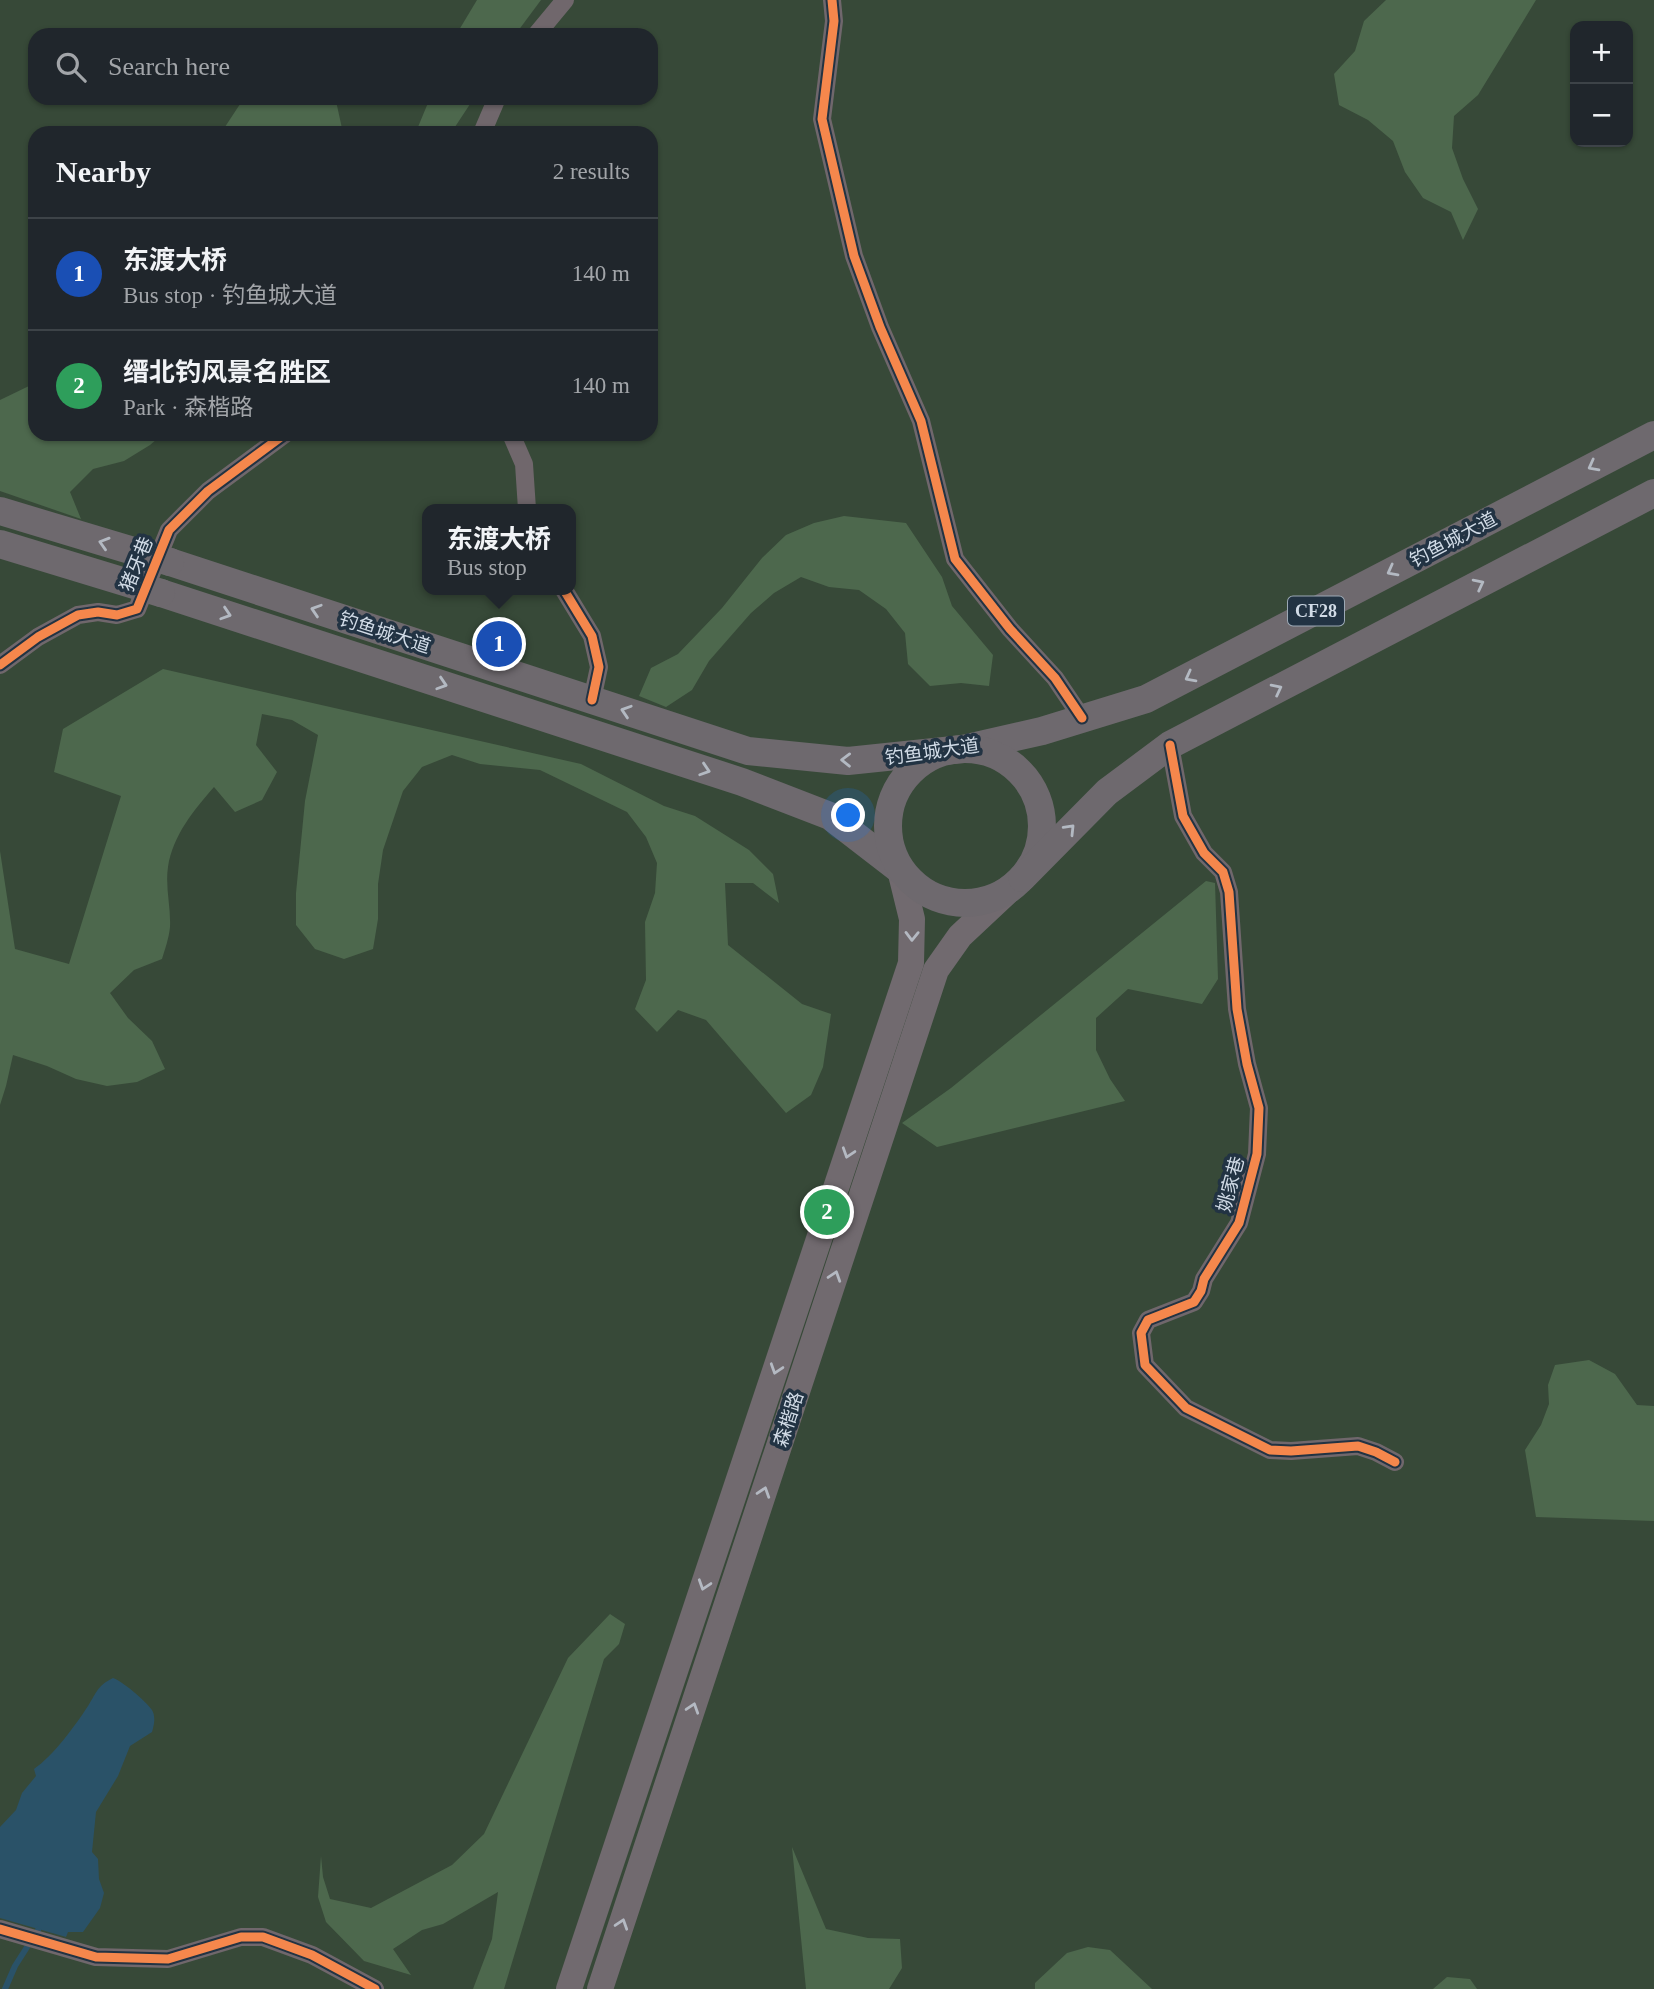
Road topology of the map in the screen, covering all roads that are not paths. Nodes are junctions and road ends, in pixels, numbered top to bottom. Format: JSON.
{"nodes":[{"id":1,"x":565,"y":0,"type":"edge"},
{"id":2,"x":832,"y":0,"type":"edge"},
{"id":3,"x":542,"y":28,"type":"edge"},
{"id":4,"x":495,"y":105,"type":"edge"},
{"id":5,"x":485,"y":126,"type":"edge"},
{"id":6,"x":1654,"y":435,"type":"edge"},
{"id":7,"x":276,"y":441,"type":"edge"},
{"id":8,"x":513,"y":441,"type":"edge"},
{"id":9,"x":1654,"y":493,"type":"edge"},
{"id":10,"x":527,"y":504,"type":"edge"},
{"id":11,"x":0,"y":511,"type":"edge"},
{"id":12,"x":0,"y":544,"type":"edge"},
{"id":13,"x":567,"y":595,"type":"edge"},
{"id":14,"x":0,"y":665,"type":"edge"},
{"id":15,"x":593,"y":700,"type":"junction"},
{"id":16,"x":1082,"y":718,"type":"junction"},
{"id":17,"x":1170,"y":744,"type":"junction"},
{"id":18,"x":963,"y":749,"type":"junction"},
{"id":19,"x":900,"y":870,"type":"junction"},
{"id":20,"x":1022,"y":878,"type":"junction"},
{"id":21,"x":1395,"y":1462,"type":"dead end"},
{"id":22,"x":9,"y":1932,"type":"edge"},
{"id":23,"x":375,"y":1989,"type":"edge"},
{"id":24,"x":569,"y":1989,"type":"edge"},
{"id":25,"x":600,"y":1989,"type":"edge"}],
"edges":[{"from":1,"to":3,"type":"street"},
{"from":2,"to":16,"type":"street"},
{"from":4,"to":5,"type":"street"},
{"from":6,"to":16,"type":"main road","name":"钓鱼城大道","number":"CF28","one_way":true},
{"from":7,"to":14,"type":"street","name":"猪牙巷"},
{"from":8,"to":10,"type":"street"},
{"from":17,"to":9,"type":"main road","number":"CF28","one_way":true},
{"from":15,"to":11,"type":"main road","name":"钓鱼城大道","one_way":true,"bridge":true},
{"from":12,"to":19,"type":"main road","name":"钓鱼城大道","one_way":true,"bridge":true},
{"from":13,"to":15,"type":"street"},
{"from":18,"to":15,"type":"main road","name":"钓鱼城大道","one_way":true},
{"from":16,"to":18,"type":"main road","name":"钓鱼城大道","number":"CF28"},
{"from":20,"to":17,"type":"main road","number":"CF28","one_way":true},
{"from":17,"to":21,"type":"street","name":"姚家巷"},
{"from":18,"to":19,"type":"main road"},
{"from":18,"to":20,"type":"main road"},
{"from":19,"to":20,"type":"main road"},
{"from":19,"to":24,"type":"main road","name":"森楷路","one_way":true},
{"from":25,"to":20,"type":"main road","name":"森楷路","one_way":true},
{"from":22,"to":23,"type":"street"}]}
